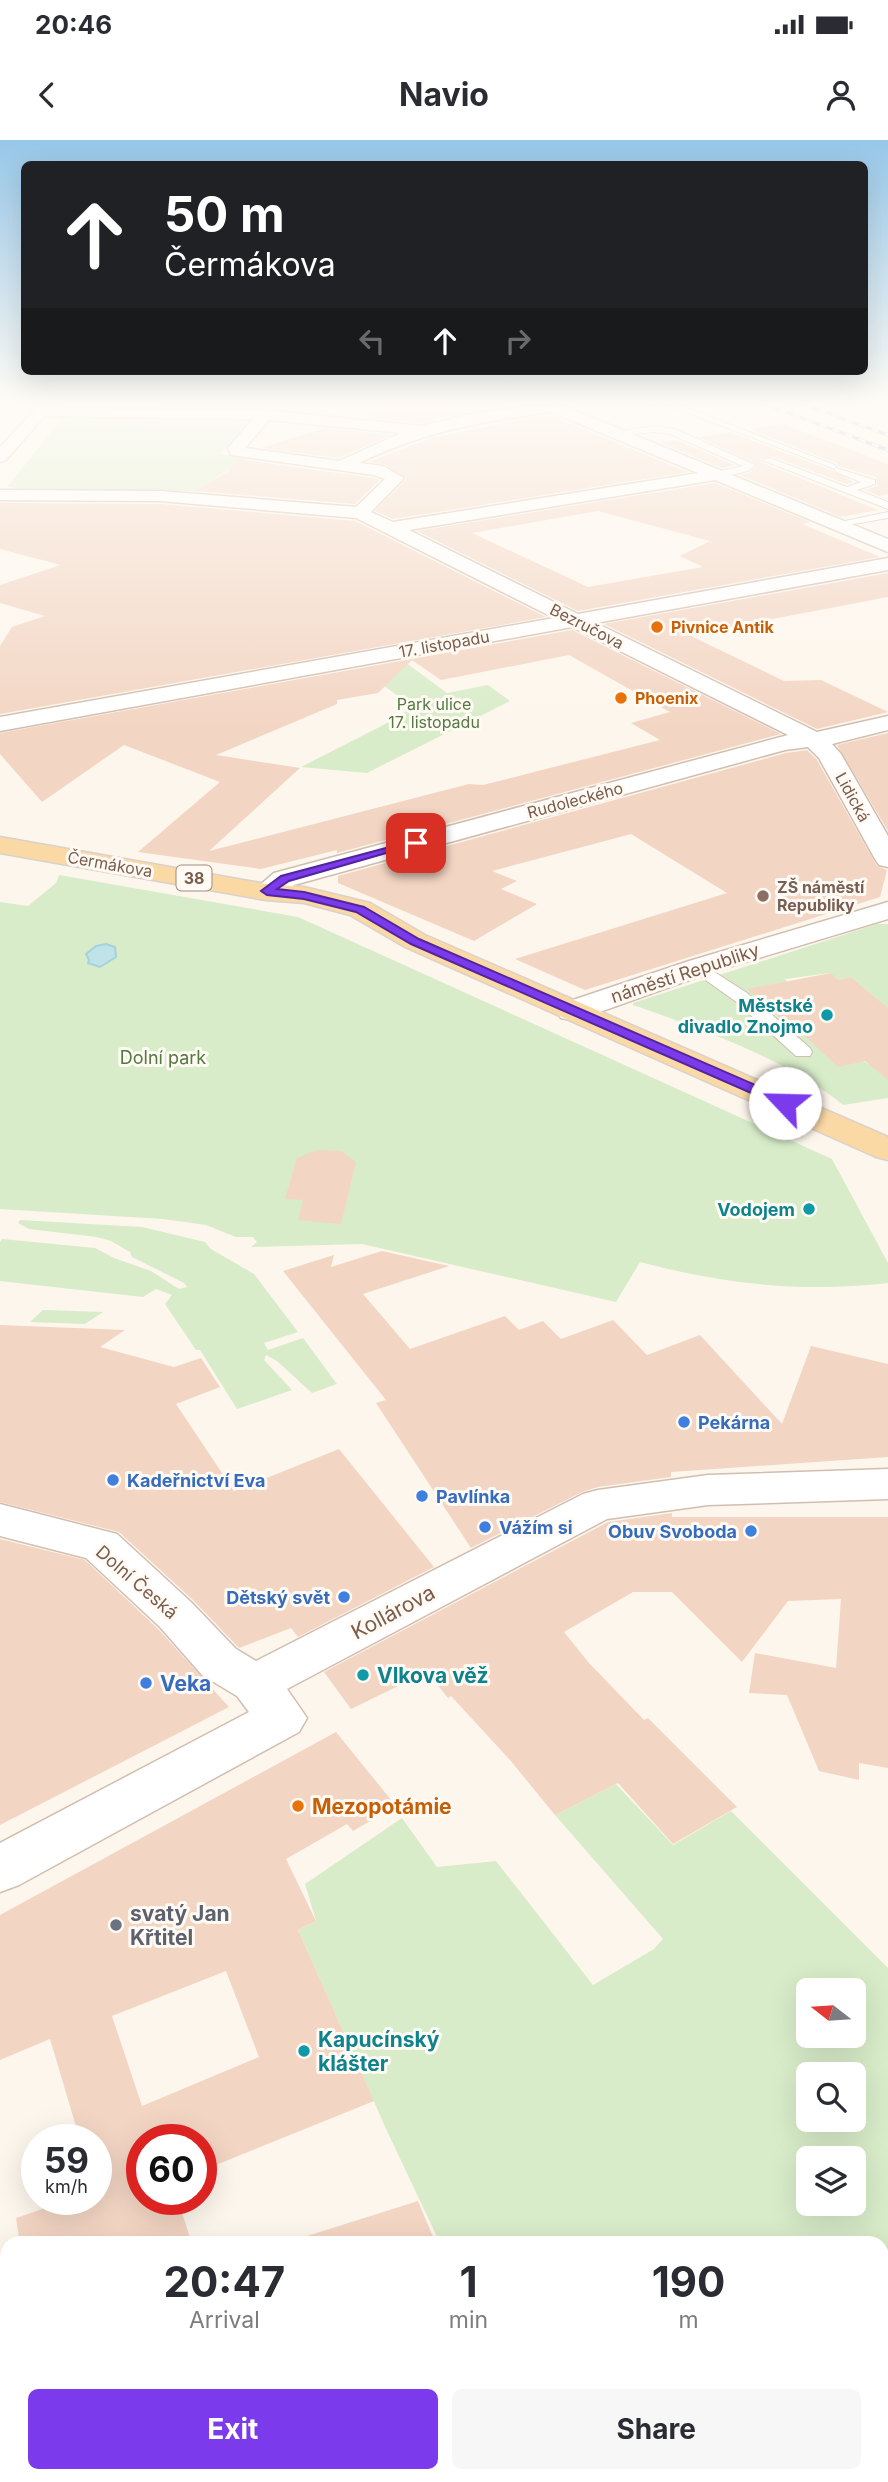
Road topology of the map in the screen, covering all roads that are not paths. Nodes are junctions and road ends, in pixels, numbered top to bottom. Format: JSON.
{"nodes":[{"id":1,"x":318,"y":509,"type":"edge"},
{"id":2,"x":364,"y":509,"type":"edge"},
{"id":3,"x":506,"y":509,"type":"edge"},
{"id":4,"x":800,"y":509,"type":"edge"},
{"id":5,"x":360,"y":513,"type":"junction"},
{"id":6,"x":888,"y":515,"type":"edge"},
{"id":7,"x":836,"y":524,"type":"junction"},
{"id":8,"x":391,"y":528,"type":"junction"},
{"id":9,"x":888,"y":546,"type":"edge"},
{"id":10,"x":888,"y":564,"type":"edge"},
{"id":11,"x":575,"y":620,"type":"junction"},
{"id":12,"x":888,"y":723,"type":"edge"},
{"id":13,"x":0,"y":724,"type":"edge"},
{"id":14,"x":813,"y":739,"type":"junction"},
{"id":15,"x":0,"y":845,"type":"edge"},
{"id":16,"x":888,"y":859,"type":"edge"},
{"id":17,"x":267,"y":891,"type":"junction"},
{"id":18,"x":888,"y":910,"type":"edge"},
{"id":19,"x":699,"y":967,"type":"junction"},
{"id":20,"x":572,"y":1011,"type":"junction"},
{"id":21,"x":803,"y":1052,"type":"dead end"},
{"id":22,"x":888,"y":1150,"type":"edge"},
{"id":23,"x":888,"y":1484,"type":"edge"},
{"id":24,"x":0,"y":1520,"type":"edge"},
{"id":25,"x":254,"y":1683,"type":"junction"},
{"id":26,"x":0,"y":1869,"type":"edge"}],
"edges":[{"from":1,"to":5,"type":"street"},
{"from":2,"to":5,"type":"street"},
{"from":3,"to":8,"type":"street"},
{"from":4,"to":7,"type":"street"},
{"from":5,"to":8,"type":"street","name":"Bezručova"},
{"from":6,"to":7,"type":"lane"},
{"from":7,"to":9,"type":"street"},
{"from":8,"to":11,"type":"street","name":"Bezručova"},
{"from":10,"to":11,"type":"street","name":"17. listopadu"},
{"from":11,"to":13,"type":"street","name":"17. listopadu"},
{"from":11,"to":14,"type":"street","name":"Bezručova"},
{"from":12,"to":14,"type":"street","name":"Rudoleckého"},
{"from":14,"to":16,"type":"street","name":"Lidická"},
{"from":14,"to":17,"type":"street","name":"Rudoleckého"},
{"from":15,"to":17,"type":"main road","name":"Čermákova","number":"38"},
{"from":17,"to":20,"type":"main road","number":"38"},
{"from":18,"to":19,"type":"street","name":"náměstí Republiky"},
{"from":19,"to":20,"type":"street","name":"náměstí Republiky"},
{"from":19,"to":21,"type":"lane"},
{"from":20,"to":22,"type":"main road","name":"náměstí Republiky","number":"38"},
{"from":23,"to":25,"type":"street","name":"Kollárova"},
{"from":24,"to":25,"type":"street","name":"Dolní Česká"},
{"from":25,"to":26,"type":"street"}]}
